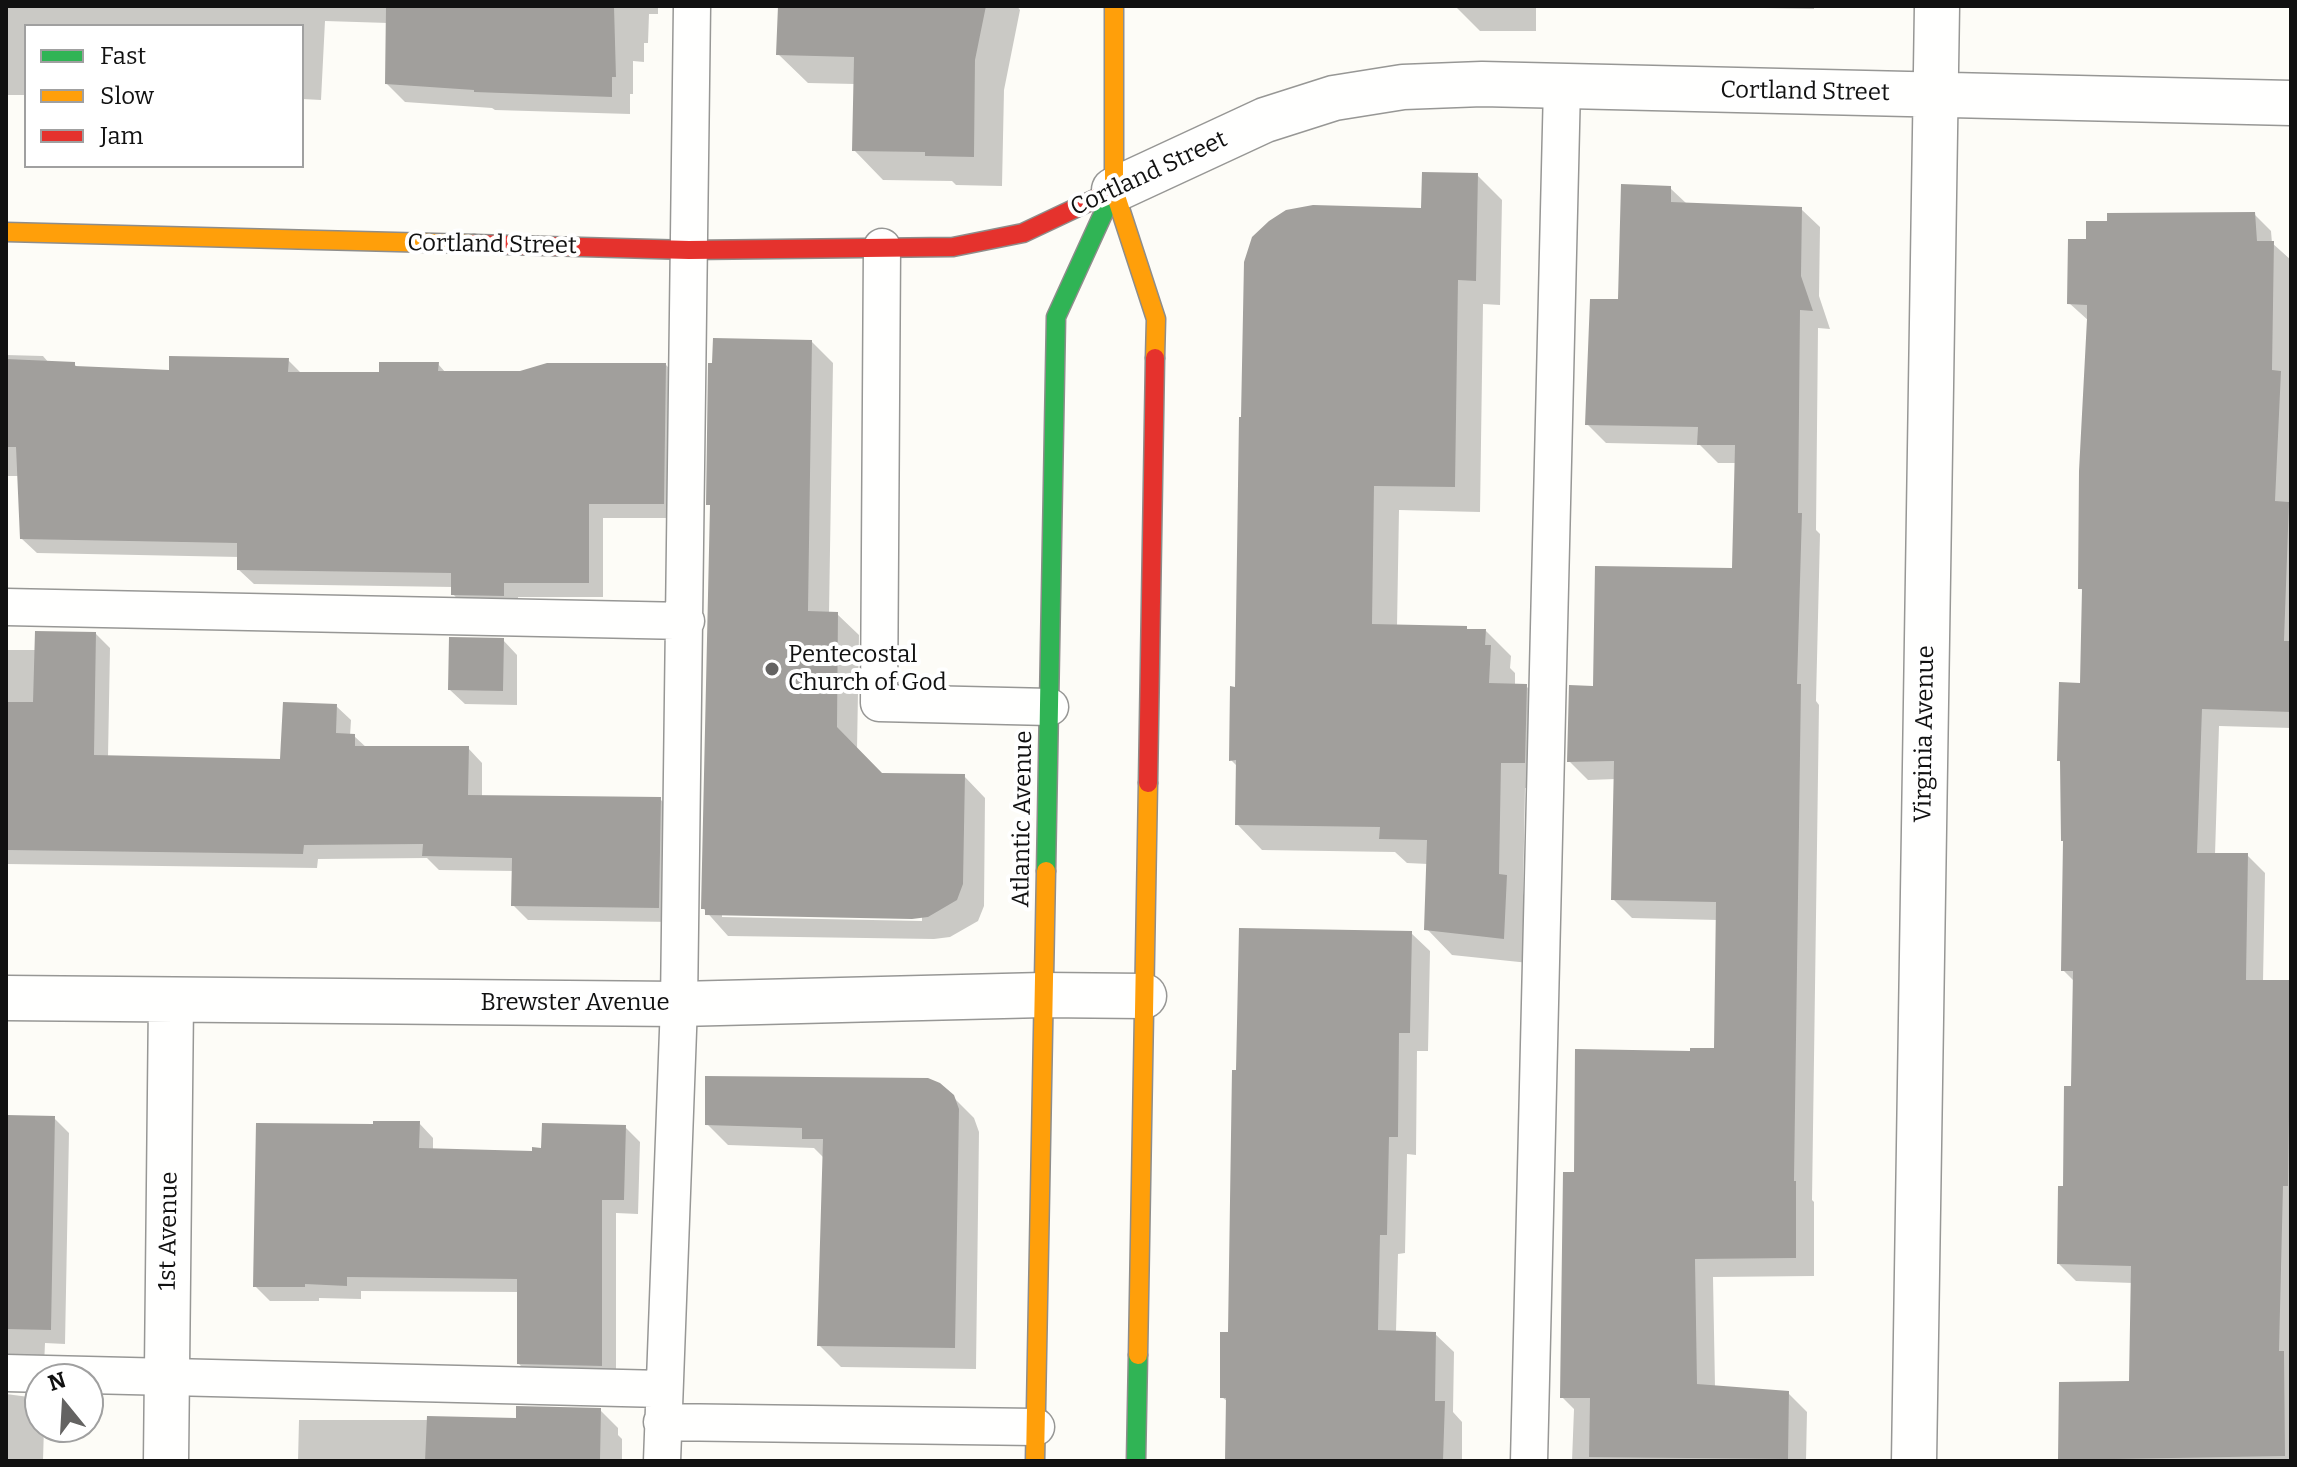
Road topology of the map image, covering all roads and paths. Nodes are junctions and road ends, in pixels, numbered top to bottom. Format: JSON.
{"nodes":[{"id":1,"x":692,"y":6,"type":"edge"},
{"id":2,"x":1114,"y":6,"type":"edge"},
{"id":3,"x":1937,"y":6,"type":"edge"},
{"id":4,"x":1562,"y":86,"type":"junction"},
{"id":5,"x":1935,"y":95,"type":"junction"},
{"id":6,"x":2291,"y":103,"type":"edge"},
{"id":7,"x":1114,"y":190,"type":"junction"},
{"id":8,"x":6,"y":232,"type":"edge"},
{"id":9,"x":882,"y":247,"type":"junction"},
{"id":10,"x":689,"y":250,"type":"junction"},
{"id":11,"x":6,"y":607,"type":"edge"},
{"id":12,"x":686,"y":621,"type":"junction"},
{"id":13,"x":1050,"y":707,"type":"junction"},
{"id":14,"x":1043,"y":995,"type":"junction"},
{"id":15,"x":1144,"y":996,"type":"junction"},
{"id":16,"x":6,"y":998,"type":"edge"},
{"id":17,"x":171,"y":1001,"type":"junction"},
{"id":18,"x":679,"y":1004,"type":"junction"},
{"id":19,"x":6,"y":1373,"type":"edge"},
{"id":20,"x":167,"y":1376,"type":"junction"},
{"id":21,"x":662,"y":1405,"type":"junction"},
{"id":22,"x":1035,"y":1444,"type":"edge"},
{"id":23,"x":166,"y":1461,"type":"edge"},
{"id":24,"x":662,"y":1461,"type":"edge"},
{"id":25,"x":1136,"y":1461,"type":"edge"},
{"id":26,"x":1529,"y":1461,"type":"edge"},
{"id":27,"x":1914,"y":1461,"type":"edge"}],
"edges":[{"from":1,"to":10,"type":"lane"},
{"from":2,"to":7,"type":"main road","name":"Atlantic Avenue"},
{"from":3,"to":5,"type":"street","name":"Virginia Avenue"},
{"from":4,"to":5,"type":"street","name":"Cortland Street"},
{"from":4,"to":7,"type":"street","name":"Cortland Street"},
{"from":4,"to":26,"type":"lane"},
{"from":5,"to":6,"type":"street","name":"Cortland Street"},
{"from":5,"to":27,"type":"street","name":"Virginia Avenue"},
{"from":7,"to":9,"type":"main road","name":"Cortland Street"},
{"from":7,"to":13,"type":"main road","name":"Atlantic Avenue"},
{"from":7,"to":15,"type":"main road","name":"Atlantic Avenue"},
{"from":8,"to":10,"type":"main road","name":"Cortland Street"},
{"from":9,"to":10,"type":"main road","name":"Cortland Street"},
{"from":9,"to":13,"type":"lane"},
{"from":10,"to":12,"type":"lane"},
{"from":11,"to":12,"type":"lane"},
{"from":12,"to":18,"type":"lane"},
{"from":13,"to":14,"type":"main road","name":"Atlantic Avenue"},
{"from":14,"to":15,"type":"street","name":"Brewster Avenue"},
{"from":14,"to":18,"type":"street","name":"Brewster Avenue"},
{"from":14,"to":22,"type":"main road","name":"Atlantic Avenue"},
{"from":15,"to":25,"type":"main road","name":"Atlantic Avenue"},
{"from":16,"to":17,"type":"street","name":"Brewster Avenue"},
{"from":17,"to":18,"type":"street","name":"Brewster Avenue"},
{"from":17,"to":20,"type":"street","name":"1st Avenue"},
{"from":18,"to":21,"type":"lane"},
{"from":19,"to":20,"type":"lane"},
{"from":20,"to":21,"type":"lane"},
{"from":20,"to":23,"type":"street","name":"1st Avenue"},
{"from":21,"to":22,"type":"lane"},
{"from":21,"to":24,"type":"lane"}]}
